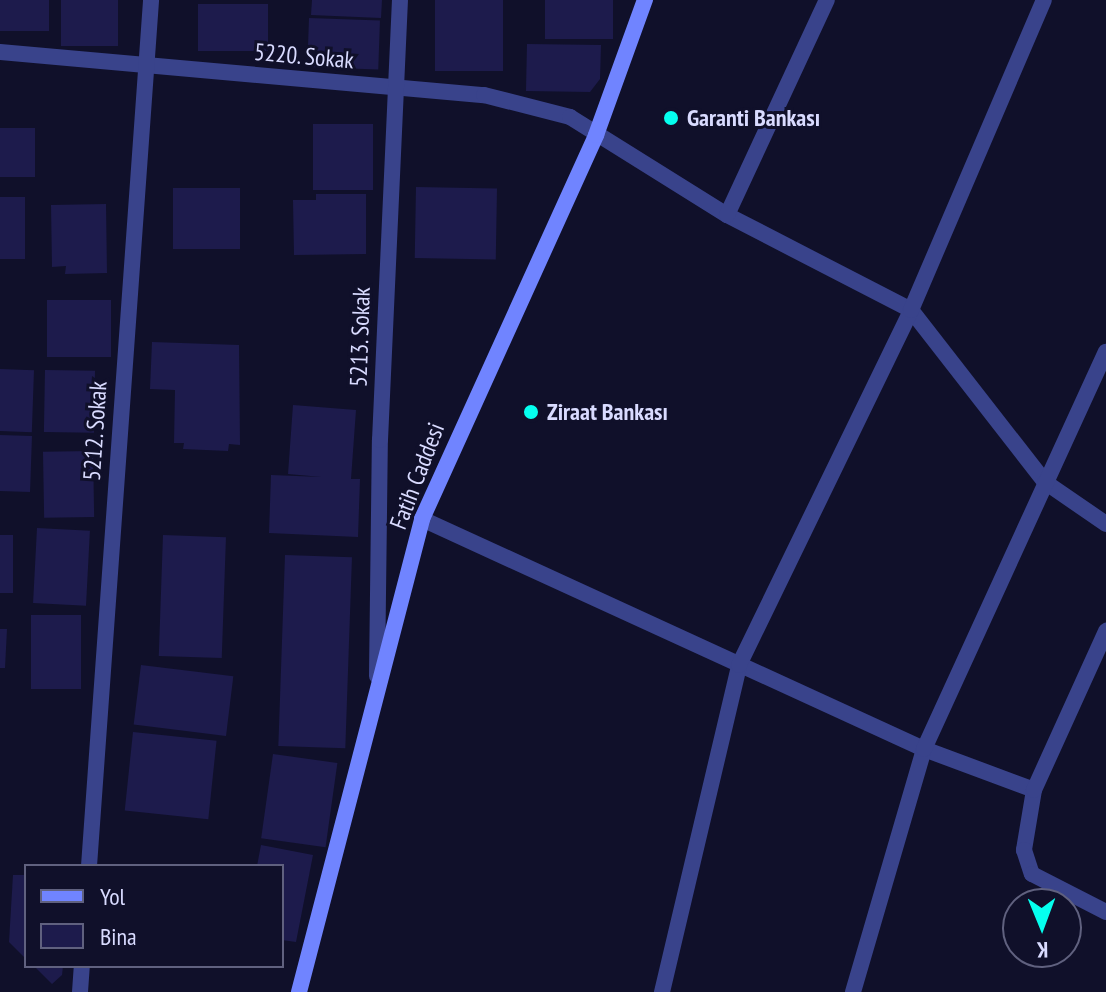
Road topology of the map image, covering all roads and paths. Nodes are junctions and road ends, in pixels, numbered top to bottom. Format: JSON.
{"nodes":[{"id":1,"x":151,"y":0,"type":"edge"},
{"id":2,"x":400,"y":0,"type":"edge"},
{"id":3,"x":827,"y":0,"type":"edge"},
{"id":4,"x":1044,"y":0,"type":"edge"},
{"id":5,"x":643,"y":1,"type":"edge"},
{"id":6,"x":0,"y":52,"type":"edge"},
{"id":7,"x":145,"y":67,"type":"junction"},
{"id":8,"x":394,"y":88,"type":"junction"},
{"id":9,"x":596,"y":135,"type":"junction"},
{"id":10,"x":727,"y":215,"type":"junction"},
{"id":11,"x":911,"y":310,"type":"junction"},
{"id":12,"x":1106,"y":352,"type":"edge"},
{"id":13,"x":1045,"y":482,"type":"junction"},
{"id":14,"x":422,"y":519,"type":"junction"},
{"id":15,"x":1106,"y":524,"type":"edge"},
{"id":16,"x":1106,"y":631,"type":"edge"},
{"id":17,"x":739,"y":665,"type":"junction"},
{"id":18,"x":377,"y":676,"type":"junction"},
{"id":19,"x":924,"y":749,"type":"junction"},
{"id":20,"x":1034,"y":790,"type":"junction"},
{"id":21,"x":89,"y":864,"type":"edge"},
{"id":22,"x":1106,"y":912,"type":"edge"},
{"id":23,"x":82,"y":968,"type":"edge"},
{"id":24,"x":80,"y":992,"type":"edge"},
{"id":25,"x":299,"y":992,"type":"edge"},
{"id":26,"x":662,"y":992,"type":"edge"},
{"id":27,"x":853,"y":992,"type":"edge"}],
"edges":[{"from":1,"to":7,"type":"street","name":"5212. Sokak"},
{"from":2,"to":8,"type":"street","name":"5213. Sokak"},
{"from":3,"to":10,"type":"street"},
{"from":4,"to":11,"type":"street"},
{"from":5,"to":9,"type":"main road","name":"Fatih Caddesi"},
{"from":6,"to":7,"type":"street","name":"5220. Sokak"},
{"from":7,"to":8,"type":"street","name":"5220. Sokak"},
{"from":7,"to":21,"type":"street","name":"5212. Sokak"},
{"from":8,"to":9,"type":"street","name":"5220. Sokak"},
{"from":8,"to":18,"type":"street","name":"5213. Sokak"},
{"from":9,"to":10,"type":"street","name":"5220. Sokak"},
{"from":9,"to":14,"type":"main road","name":"Fatih Caddesi"},
{"from":10,"to":11,"type":"street","name":"5220. Sokak"},
{"from":11,"to":13,"type":"street"},
{"from":11,"to":17,"type":"street"},
{"from":12,"to":13,"type":"street"},
{"from":13,"to":15,"type":"street"},
{"from":13,"to":19,"type":"street"},
{"from":14,"to":17,"type":"street"},
{"from":14,"to":18,"type":"main road","name":"Fatih Caddesi"},
{"from":16,"to":20,"type":"street"},
{"from":17,"to":19,"type":"street"},
{"from":17,"to":26,"type":"street"},
{"from":18,"to":25,"type":"main road","name":"Fatih Caddesi"},
{"from":19,"to":20,"type":"street"},
{"from":19,"to":27,"type":"street"},
{"from":20,"to":22,"type":"street"},
{"from":23,"to":24,"type":"street"}]}
